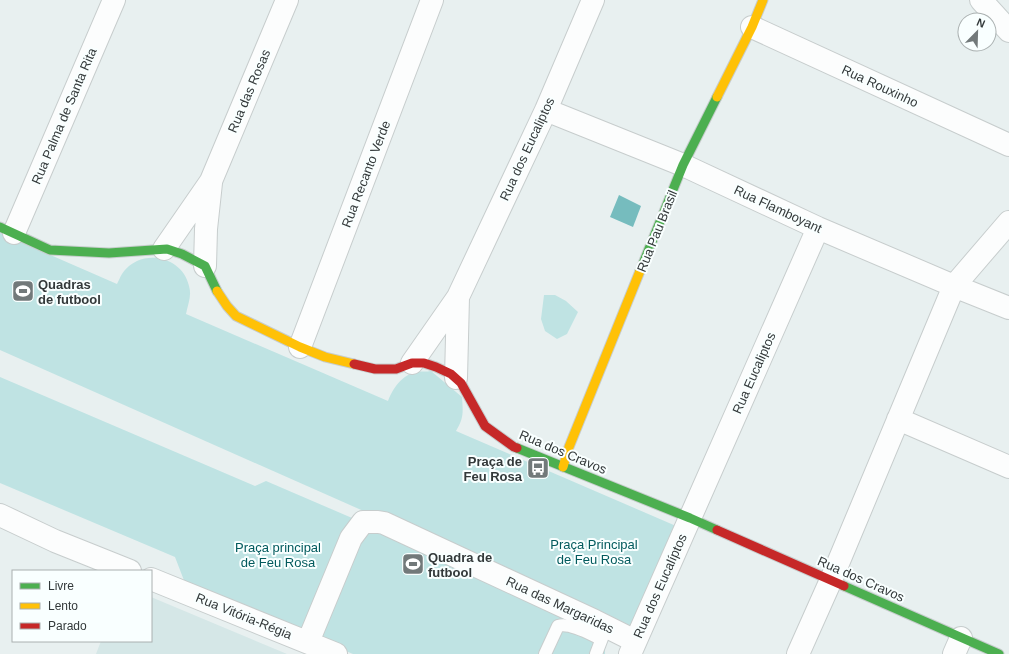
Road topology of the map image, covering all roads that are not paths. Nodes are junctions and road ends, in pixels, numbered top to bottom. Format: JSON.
{"nodes":[{"id":1,"x":114,"y":0,"type":"edge"},
{"id":2,"x":287,"y":0,"type":"edge"},
{"id":3,"x":432,"y":0,"type":"edge"},
{"id":4,"x":593,"y":0,"type":"edge"},
{"id":5,"x":763,"y":0,"type":"edge"},
{"id":6,"x":981,"y":0,"type":"edge"},
{"id":7,"x":752,"y":27,"type":"junction"},
{"id":8,"x":1009,"y":31,"type":"edge"},
{"id":9,"x":546,"y":110,"type":"junction"},
{"id":10,"x":1009,"y":145,"type":"edge"},
{"id":11,"x":683,"y":165,"type":"junction"},
{"id":12,"x":211,"y":182,"type":"junction"},
{"id":13,"x":1009,"y":222,"type":"edge"},
{"id":14,"x":818,"y":228,"type":"junction"},
{"id":15,"x":7,"y":230,"type":"edge"},
{"id":16,"x":164,"y":249,"type":"junction"},
{"id":17,"x":205,"y":266,"type":"junction"},
{"id":18,"x":954,"y":286,"type":"junction"},
{"id":19,"x":458,"y":298,"type":"junction"},
{"id":20,"x":1009,"y":308,"type":"edge"},
{"id":21,"x":300,"y":347,"type":"junction"},
{"id":22,"x":412,"y":363,"type":"junction"},
{"id":23,"x":456,"y":378,"type":"junction"},
{"id":24,"x":898,"y":419,"type":"junction"},
{"id":25,"x":562,"y":467,"type":"junction"},
{"id":26,"x":1009,"y":467,"type":"edge"},
{"id":27,"x":0,"y":515,"type":"edge"},
{"id":28,"x":690,"y":518,"type":"junction"},
{"id":29,"x":128,"y":570,"type":"edge"},
{"id":30,"x":152,"y":579,"type":"edge"},
{"id":31,"x":831,"y":580,"type":"junction"},
{"id":32,"x":604,"y":632,"type":"junction"},
{"id":33,"x":308,"y":642,"type":"junction"},
{"id":34,"x":958,"y":646,"type":"edge"},
{"id":35,"x":632,"y":648,"type":"edge"},
{"id":36,"x":336,"y":654,"type":"edge"},
{"id":37,"x":545,"y":654,"type":"edge"},
{"id":38,"x":596,"y":654,"type":"edge"},
{"id":39,"x":798,"y":654,"type":"edge"},
{"id":40,"x":999,"y":654,"type":"edge"}],
"edges":[{"from":1,"to":15,"type":"street","name":"Rua Palma de Santa Rita"},
{"from":2,"to":12,"type":"street","name":"Rua das Rosas"},
{"from":3,"to":21,"type":"street","name":"Rua Recanto Verde"},
{"from":4,"to":9,"type":"street","name":"Rua dos Eucaliptos"},
{"from":5,"to":7,"type":"street","name":"Rua Pau Brasil"},
{"from":6,"to":8,"type":"street"},
{"from":7,"to":10,"type":"street","name":"Rua Rouxinho"},
{"from":7,"to":11,"type":"street","name":"Rua Pau Brasil"},
{"from":9,"to":11,"type":"street","name":"Rua Flamboyant"},
{"from":9,"to":19,"type":"street","name":"Rua dos Eucaliptos"},
{"from":11,"to":14,"type":"street","name":"Rua Flamboyant"},
{"from":11,"to":25,"type":"street","name":"Rua Pau Brasil"},
{"from":12,"to":16,"type":"street","name":"Rua das Rosas"},
{"from":12,"to":17,"type":"street","name":"Rua das Rosas"},
{"from":13,"to":18,"type":"street"},
{"from":14,"to":18,"type":"street","name":"Rua Flamboyant"},
{"from":14,"to":28,"type":"street","name":"Rua Eucaliptos"},
{"from":15,"to":16,"type":"street"},
{"from":16,"to":17,"type":"street"},
{"from":17,"to":21,"type":"street","name":"Rua dos Cravos"},
{"from":18,"to":20,"type":"street","name":"Rua Flamboyant"},
{"from":18,"to":24,"type":"street"},
{"from":19,"to":22,"type":"street","name":"Rua dos Eucaliptos"},
{"from":19,"to":23,"type":"street","name":"Rua dos Eucaliptos"},
{"from":21,"to":22,"type":"street","name":"Rua dos Cravos"},
{"from":22,"to":23,"type":"street","name":"Rua dos Cravos"},
{"from":23,"to":25,"type":"street","name":"Rua dos Cravos"},
{"from":24,"to":26,"type":"street"},
{"from":24,"to":31,"type":"street"},
{"from":25,"to":28,"type":"street","name":"Rua dos Cravos"},
{"from":27,"to":29,"type":"street"},
{"from":28,"to":31,"type":"street","name":"Rua dos Cravos"},
{"from":28,"to":35,"type":"street","name":"Rua dos Eucalíptos"},
{"from":30,"to":33,"type":"street","name":"Rua Vitória-Régia"},
{"from":31,"to":34,"type":"street","name":"Rua dos Cravos"},
{"from":31,"to":39,"type":"street"},
{"from":32,"to":33,"type":"street","name":"Rua das Margaridas"},
{"from":32,"to":35,"type":"street","name":"Rua das Margaridas"},
{"from":32,"to":37,"type":"lane"},
{"from":32,"to":38,"type":"lane"},
{"from":33,"to":36,"type":"street","name":"Rua Vitória-Régia"},
{"from":34,"to":40,"type":"street","name":"Rua dos Cravos"}]}
